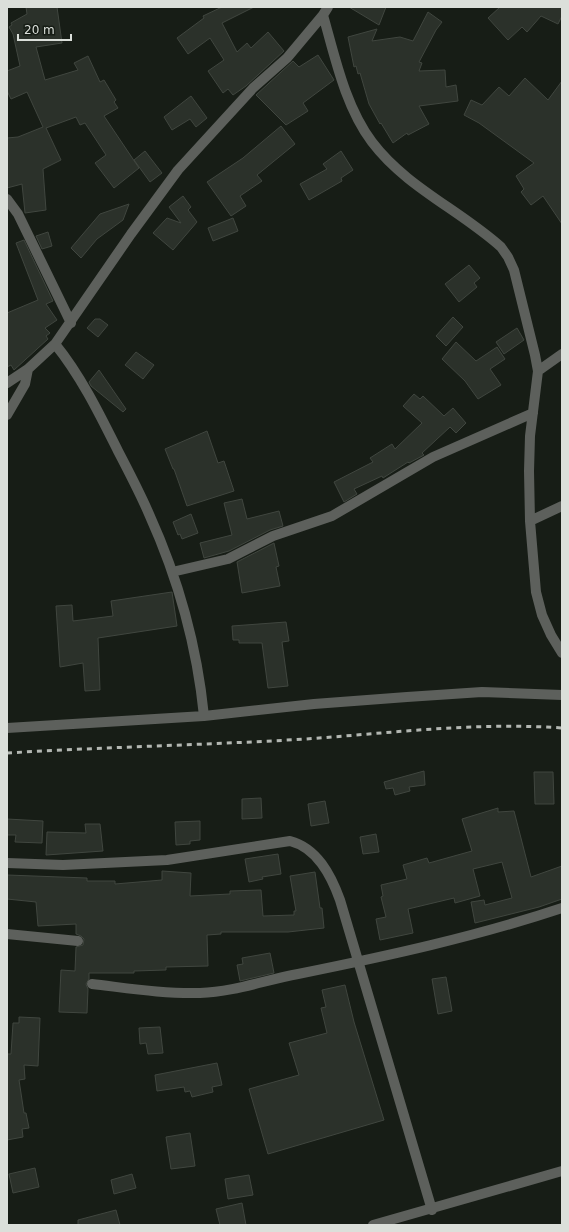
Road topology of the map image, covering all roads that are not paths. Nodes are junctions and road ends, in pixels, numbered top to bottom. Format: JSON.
{"nodes":[{"id":1,"x":326,"y":11,"type":"edge"},
{"id":2,"x":7,"y":199,"type":"edge"},
{"id":3,"x":71,"y":323,"type":"junction"},
{"id":4,"x":56,"y":344,"type":"junction"},
{"id":5,"x":562,"y":354,"type":"edge"},
{"id":6,"x":28,"y":369,"type":"junction"},
{"id":7,"x":538,"y":371,"type":"junction"},
{"id":8,"x":7,"y":383,"type":"edge"},
{"id":9,"x":533,"y":413,"type":"junction"},
{"id":10,"x":7,"y":415,"type":"edge"},
{"id":11,"x":562,"y":506,"type":"edge"},
{"id":12,"x":530,"y":521,"type":"junction"},
{"id":13,"x":172,"y":572,"type":"junction"},
{"id":14,"x":562,"y":653,"type":"edge"},
{"id":15,"x":562,"y":695,"type":"edge"},
{"id":16,"x":204,"y":716,"type":"junction"},
{"id":17,"x":7,"y":728,"type":"edge"},
{"id":18,"x":7,"y":863,"type":"edge"},
{"id":19,"x":562,"y":908,"type":"edge"},
{"id":20,"x":7,"y":934,"type":"edge"},
{"id":21,"x":78,"y":941,"type":"dead end"},
{"id":22,"x":359,"y":962,"type":"junction"},
{"id":23,"x":92,"y":984,"type":"dead end"},
{"id":24,"x":562,"y":1171,"type":"edge"},
{"id":25,"x":432,"y":1210,"type":"junction"},
{"id":26,"x":373,"y":1225,"type":"edge"}],
"edges":[{"from":1,"to":3,"type":"street"},
{"from":1,"to":7,"type":"street"},
{"from":2,"to":3,"type":"street"},
{"from":3,"to":4,"type":"street"},
{"from":4,"to":6,"type":"street"},
{"from":4,"to":13,"type":"street"},
{"from":5,"to":7,"type":"street"},
{"from":6,"to":8,"type":"street"},
{"from":6,"to":10,"type":"street"},
{"from":7,"to":9,"type":"street"},
{"from":9,"to":12,"type":"street"},
{"from":9,"to":13,"type":"street"},
{"from":11,"to":12,"type":"street"},
{"from":12,"to":14,"type":"street"},
{"from":13,"to":16,"type":"street"},
{"from":15,"to":16,"type":"street"},
{"from":16,"to":17,"type":"street"},
{"from":18,"to":22,"type":"street"},
{"from":19,"to":22,"type":"street"},
{"from":20,"to":21,"type":"street"},
{"from":22,"to":23,"type":"street"},
{"from":22,"to":25,"type":"street"},
{"from":24,"to":25,"type":"street"},
{"from":25,"to":26,"type":"street"}]}
